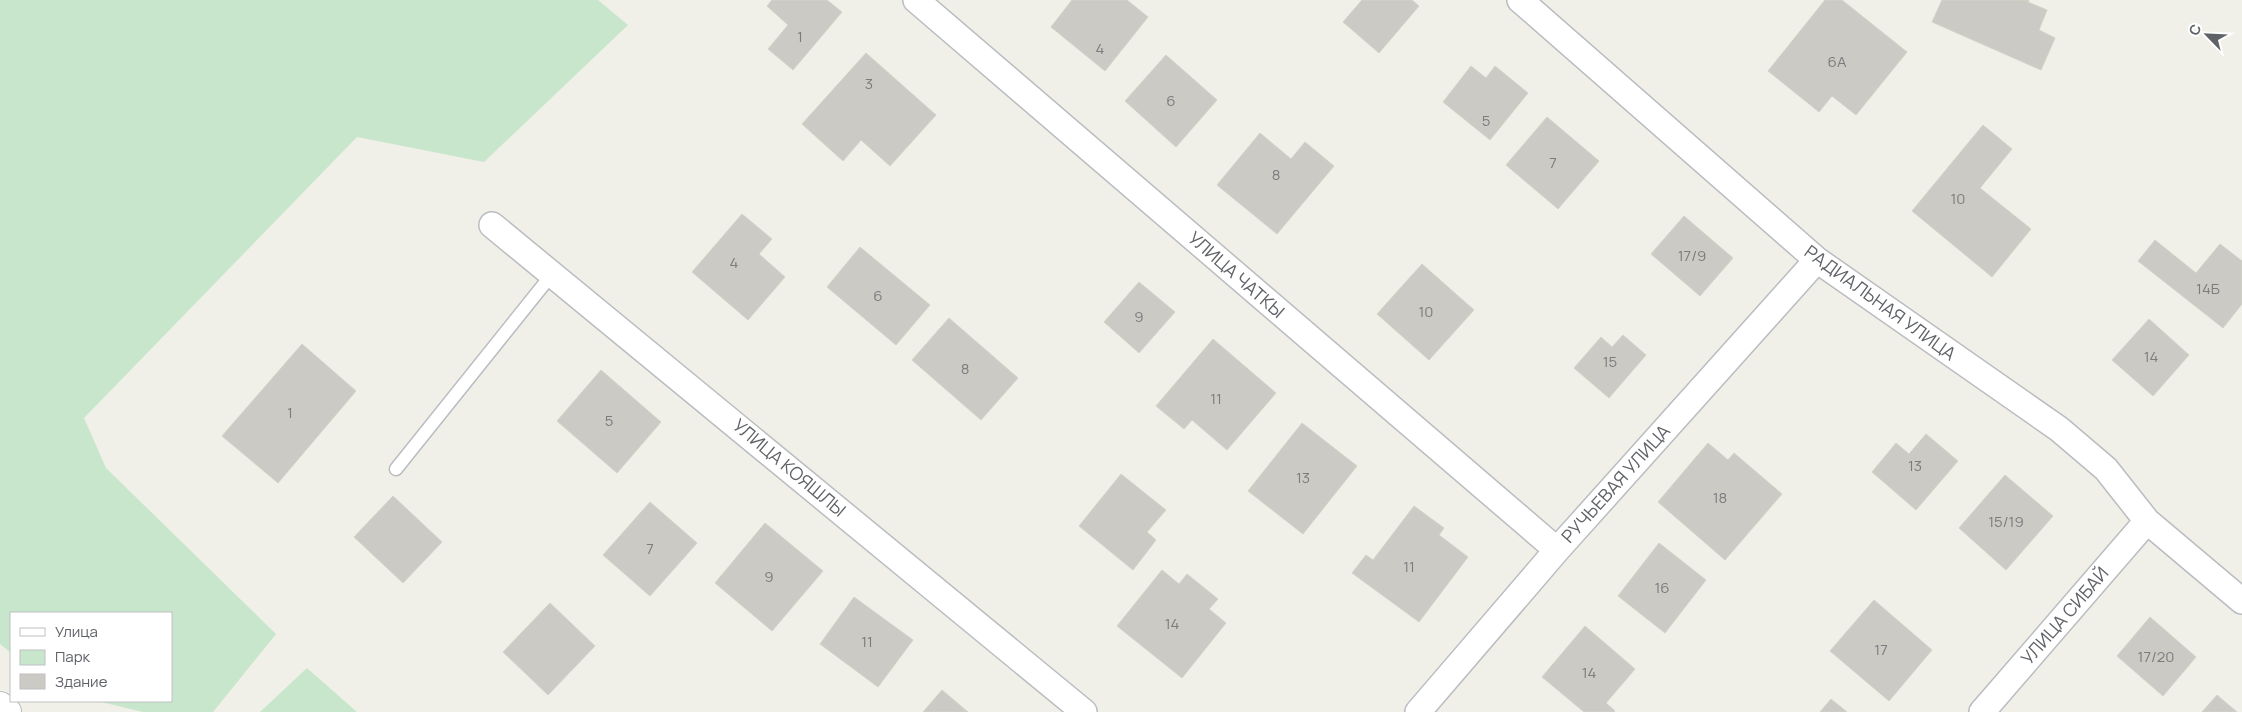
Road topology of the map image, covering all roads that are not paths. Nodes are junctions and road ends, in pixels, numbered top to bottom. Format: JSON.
{"nodes":[{"id":1,"x":916,"y":0,"type":"edge"},
{"id":2,"x":1520,"y":0,"type":"edge"},
{"id":3,"x":492,"y":225,"type":"dead end"},
{"id":4,"x":1817,"y":260,"type":"junction"},
{"id":5,"x":553,"y":273,"type":"junction"},
{"id":6,"x":396,"y":469,"type":"dead end"},
{"id":7,"x":2147,"y":521,"type":"junction"},
{"id":8,"x":1557,"y":550,"type":"junction"},
{"id":9,"x":2242,"y":601,"type":"edge"},
{"id":10,"x":0,"y":706,"type":"edge"},
{"id":11,"x":7,"y":712,"type":"edge"},
{"id":12,"x":1084,"y":712,"type":"edge"},
{"id":13,"x":1418,"y":712,"type":"edge"},
{"id":14,"x":1982,"y":712,"type":"edge"}],
"edges":[{"from":1,"to":8,"type":"street","name":"УЛИЦА ЧАТКЫ"},
{"from":2,"to":4,"type":"street","name":"РАДИАЛЬНАЯ УЛИЦА"},
{"from":3,"to":5,"type":"street","name":"УЛИЦА КОЯШЛЫ"},
{"from":4,"to":7,"type":"street","name":"РАДИАЛЬНАЯ УЛИЦА"},
{"from":4,"to":8,"type":"street","name":"РУЧЬЕВАЯ УЛИЦА"},
{"from":5,"to":6,"type":"lane"},
{"from":5,"to":12,"type":"street","name":"УЛИЦА КОЯШЛЫ"},
{"from":7,"to":9,"type":"street","name":"РАДИАЛЬНАЯ УЛИЦА"},
{"from":7,"to":14,"type":"street","name":"УЛИЦА СИБАЙ"},
{"from":8,"to":13,"type":"street","name":"РУЧЬЕВАЯ УЛИЦА"},
{"from":10,"to":11,"type":"street"}]}
